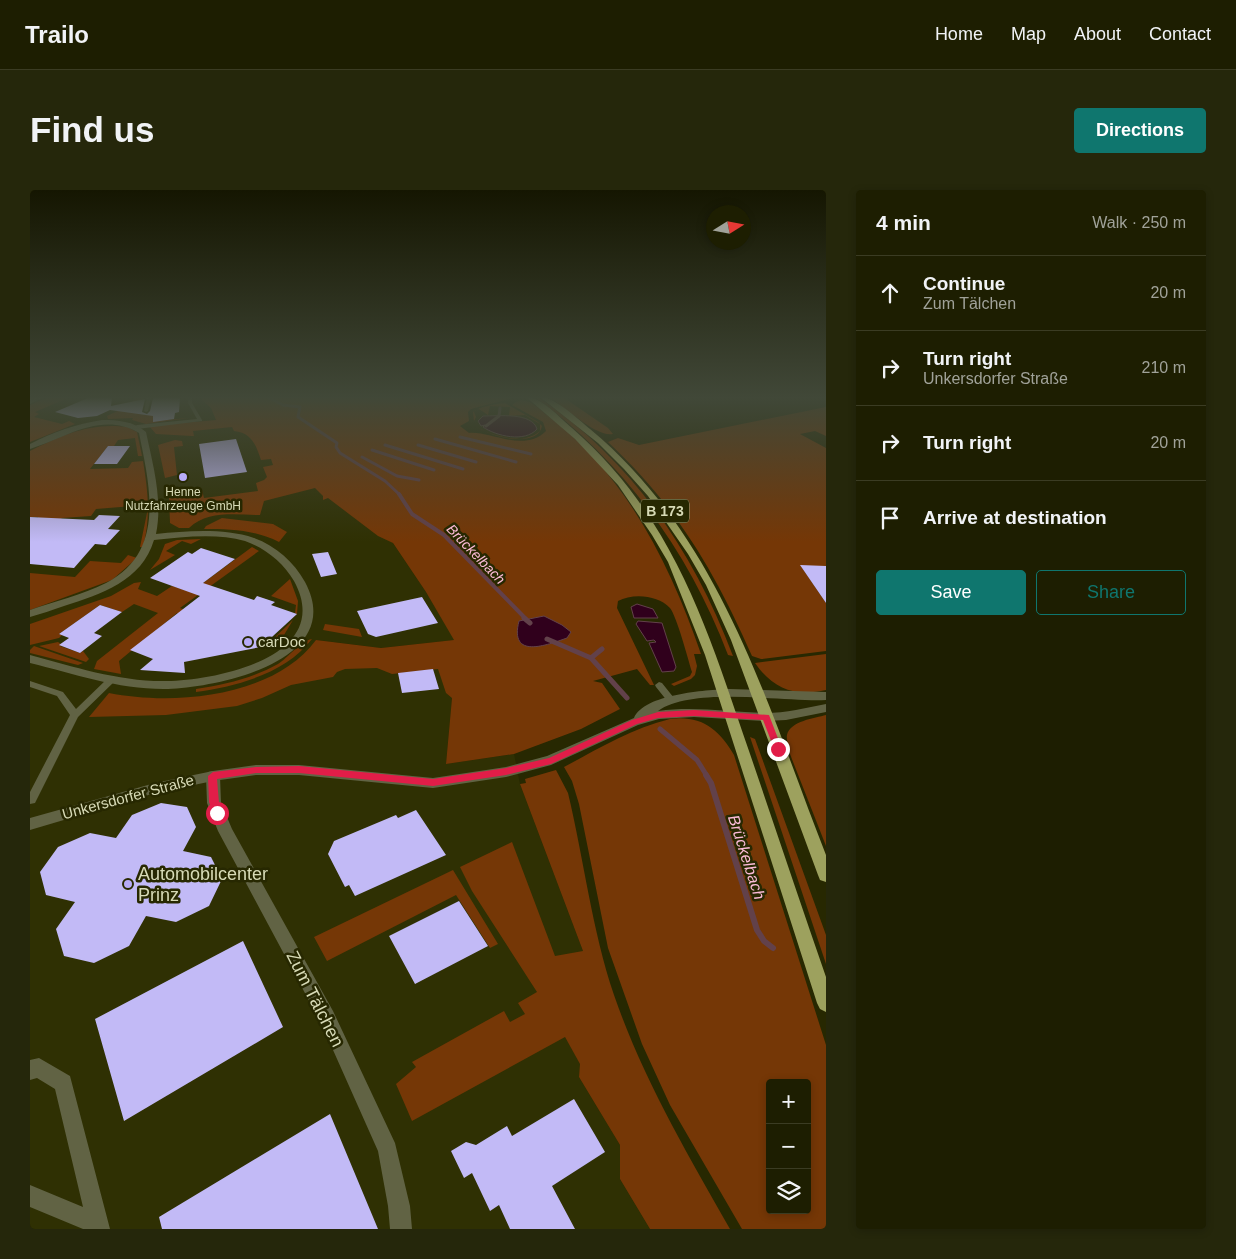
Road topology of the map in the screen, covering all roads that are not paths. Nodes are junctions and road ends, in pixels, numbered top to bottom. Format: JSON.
{"nodes":[{"id":1,"x":145,"y":445,"type":"edge"},
{"id":2,"x":587,"y":445,"type":"edge"},
{"id":3,"x":606,"y":445,"type":"edge"},
{"id":4,"x":152,"y":537,"type":"junction"},
{"id":5,"x":30,"y":614,"type":"edge"},
{"id":6,"x":30,"y":659,"type":"edge"},
{"id":7,"x":112,"y":679,"type":"junction"},
{"id":8,"x":30,"y":684,"type":"edge"},
{"id":9,"x":659,"y":685,"type":"dead end"},
{"id":10,"x":724,"y":694,"type":"junction"},
{"id":11,"x":758,"y":696,"type":"junction"},
{"id":12,"x":826,"y":696,"type":"edge"},
{"id":13,"x":671,"y":700,"type":"junction"},
{"id":14,"x":826,"y":708,"type":"edge"},
{"id":15,"x":75,"y":714,"type":"junction"},
{"id":16,"x":730,"y":715,"type":"junction"},
{"id":17,"x":766,"y":717,"type":"junction"},
{"id":18,"x":634,"y":722,"type":"junction"},
{"id":19,"x":213,"y":776,"type":"junction"},
{"id":20,"x":32,"y":800,"type":"dead end"},
{"id":21,"x":30,"y":824,"type":"edge"},
{"id":22,"x":826,"y":876,"type":"edge"},
{"id":23,"x":826,"y":1003,"type":"edge"},
{"id":24,"x":30,"y":1070,"type":"edge"},
{"id":25,"x":30,"y":1196,"type":"edge"},
{"id":26,"x":98,"y":1226,"type":"edge"},
{"id":27,"x":401,"y":1229,"type":"edge"}],
"edges":[{"from":1,"to":4,"type":"street"},
{"from":2,"to":10,"type":"main road","number":"B 173"},
{"from":3,"to":11,"type":"main road","number":"B 173"},
{"from":4,"to":5,"type":"street"},
{"from":4,"to":7,"type":"street"},
{"from":6,"to":7,"type":"street"},
{"from":7,"to":15,"type":"lane"},
{"from":8,"to":15,"type":"lane"},
{"from":9,"to":13,"type":"lane"},
{"from":10,"to":11,"type":"street","name":"Unkersdorfer Straße"},
{"from":10,"to":13,"type":"street","name":"Unkersdorfer Straße"},
{"from":10,"to":16,"type":"main road","number":"B 173"},
{"from":11,"to":12,"type":"street","name":"Unkersdorfer Straße"},
{"from":11,"to":17,"type":"main road","number":"B 173"},
{"from":13,"to":18,"type":"street","name":"Unkersdorfer Straße"},
{"from":14,"to":17,"type":"street","name":"Unkersdorfer Straße"},
{"from":15,"to":20,"type":"lane"},
{"from":16,"to":17,"type":"street","name":"Unkersdorfer Straße"},
{"from":16,"to":18,"type":"street","name":"Unkersdorfer Straße"},
{"from":16,"to":23,"type":"main road","number":"B 173"},
{"from":17,"to":22,"type":"main road","number":"B 173"},
{"from":18,"to":19,"type":"street","name":"Unkersdorfer Straße"},
{"from":19,"to":21,"type":"street","name":"Unkersdorfer Straße"},
{"from":19,"to":27,"type":"street","name":"Zum Tälchen"},
{"from":24,"to":26,"type":"street"},
{"from":25,"to":26,"type":"street"}]}
